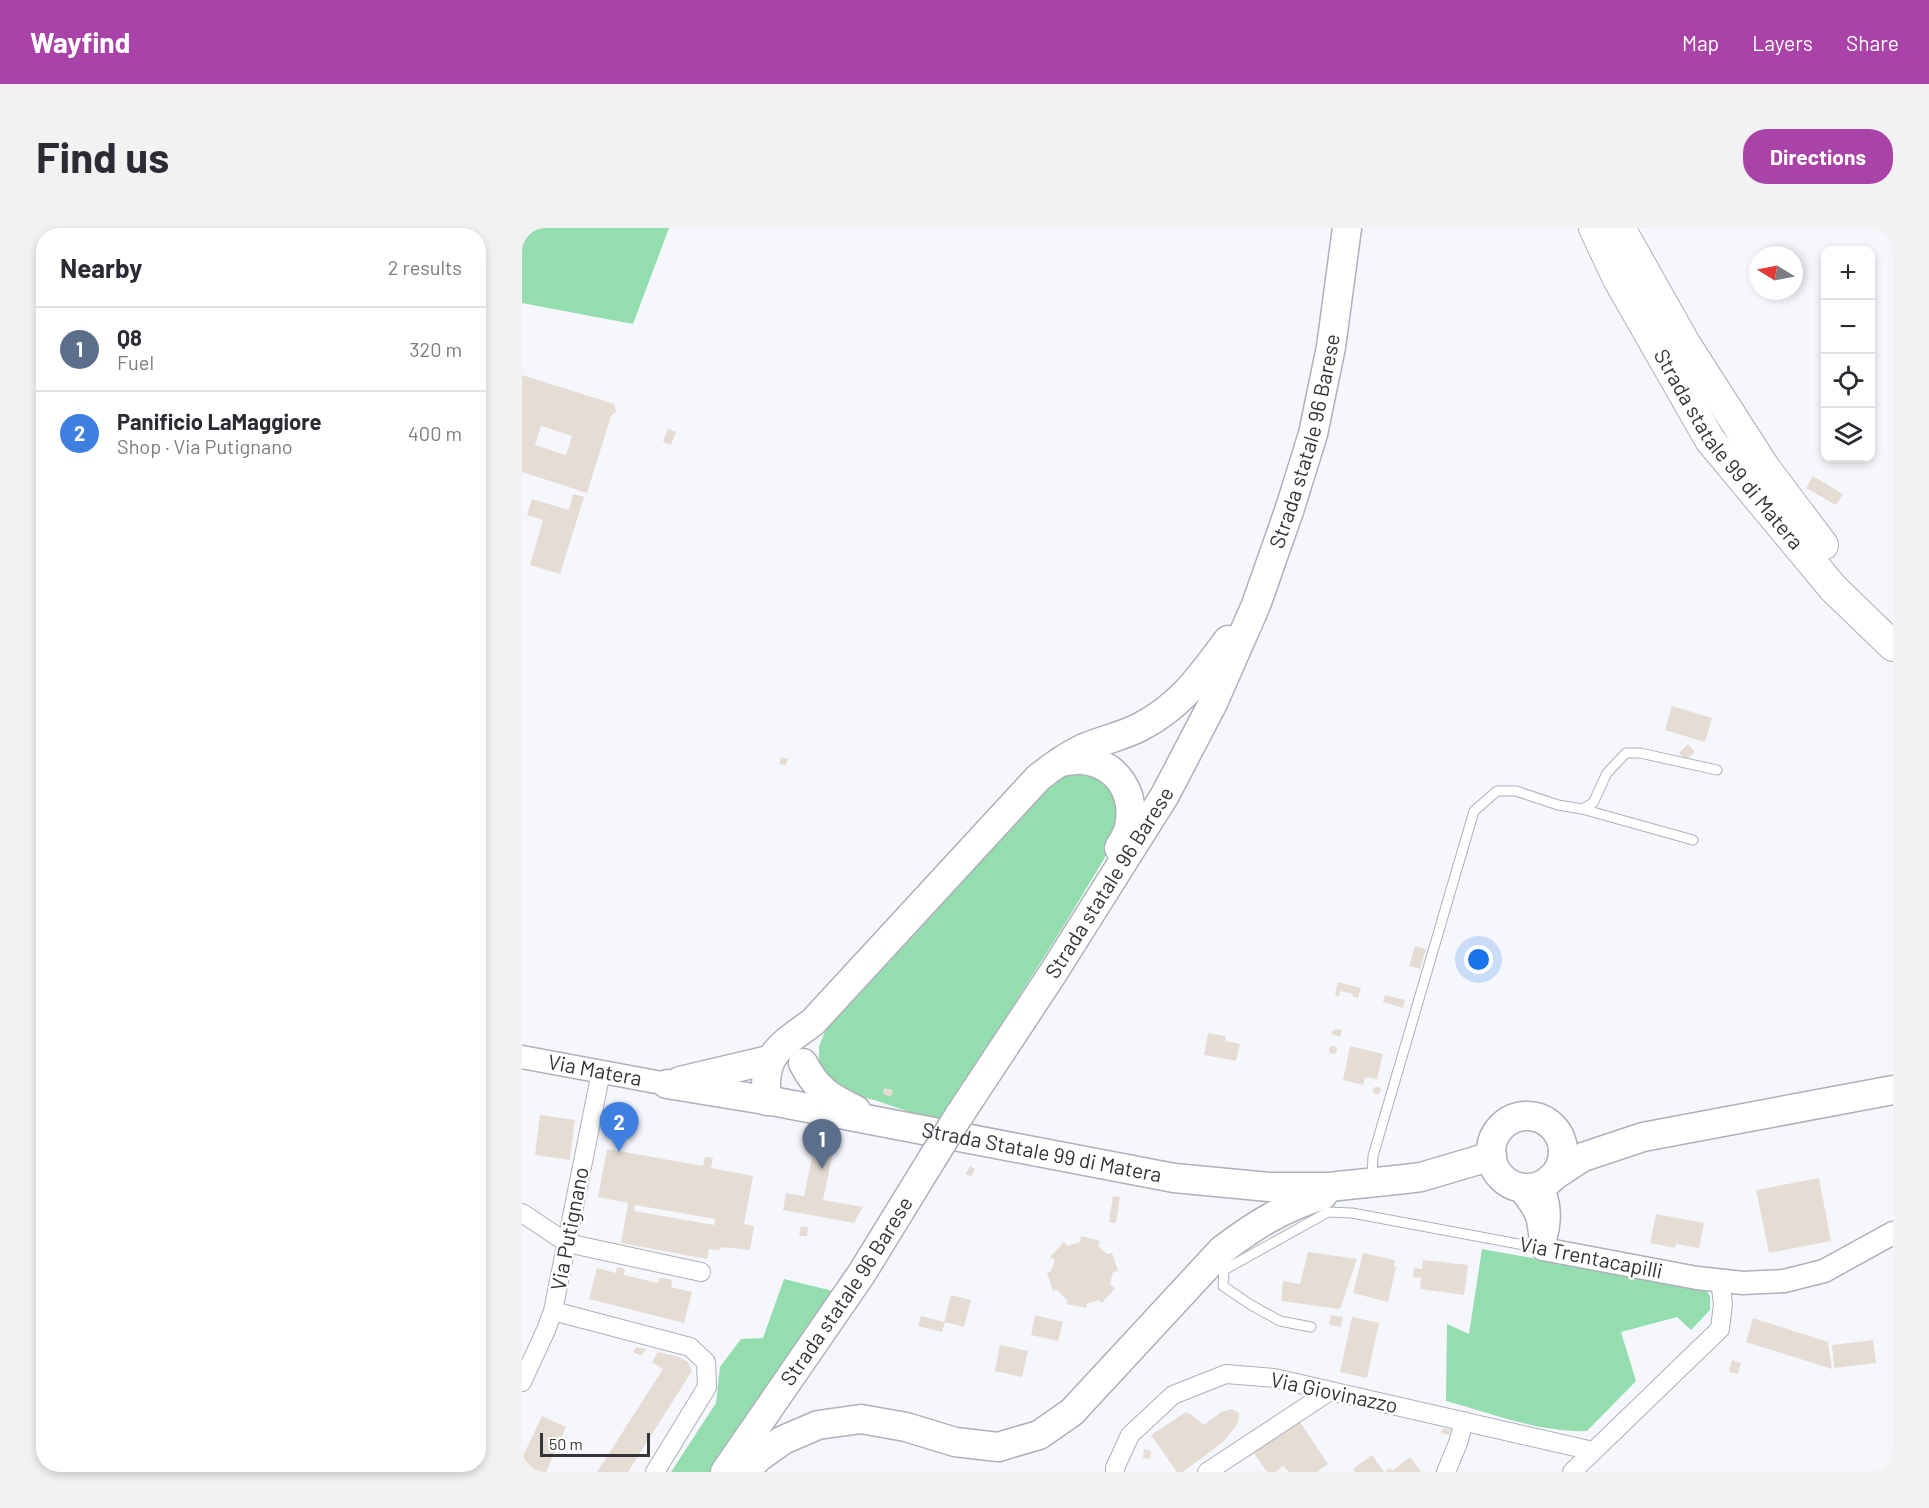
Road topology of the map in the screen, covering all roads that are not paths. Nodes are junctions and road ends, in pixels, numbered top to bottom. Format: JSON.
{"nodes":[{"id":1,"x":1347,"y":228,"type":"edge"},
{"id":2,"x":1594,"y":228,"type":"edge"},
{"id":3,"x":1620,"y":228,"type":"edge"},
{"id":4,"x":1290,"y":508,"type":"junction"},
{"id":5,"x":1893,"y":624,"type":"edge"},
{"id":6,"x":1893,"y":646,"type":"edge"},
{"id":7,"x":1058,"y":762,"type":"junction"},
{"id":8,"x":1717,"y":770,"type":"dead end"},
{"id":9,"x":1582,"y":809,"type":"junction"},
{"id":10,"x":1693,"y":840,"type":"dead end"},
{"id":11,"x":1053,"y":973,"type":"junction"},
{"id":12,"x":813,"y":1022,"type":"junction"},
{"id":13,"x":522,"y":1057,"type":"edge"},
{"id":14,"x":769,"y":1060,"type":"junction"},
{"id":15,"x":803,"y":1064,"type":"junction"},
{"id":16,"x":601,"y":1072,"type":"junction"},
{"id":17,"x":667,"y":1084,"type":"junction"},
{"id":18,"x":1893,"y":1090,"type":"edge"},
{"id":19,"x":772,"y":1102,"type":"junction"},
{"id":20,"x":879,"y":1122,"type":"junction"},
{"id":21,"x":1642,"y":1137,"type":"junction"},
{"id":22,"x":1561,"y":1141,"type":"junction"},
{"id":23,"x":1521,"y":1176,"type":"junction"},
{"id":24,"x":1360,"y":1185,"type":"junction"},
{"id":25,"x":522,"y":1213,"type":"edge"},
{"id":26,"x":1893,"y":1233,"type":"edge"},
{"id":27,"x":567,"y":1243,"type":"junction"},
{"id":28,"x":1543,"y":1249,"type":"junction"},
{"id":29,"x":702,"y":1272,"type":"dead end"},
{"id":30,"x":1720,"y":1280,"type":"junction"},
{"id":31,"x":553,"y":1311,"type":"junction"},
{"id":32,"x":1311,"y":1327,"type":"dead end"},
{"id":33,"x":522,"y":1382,"type":"edge"},
{"id":34,"x":1330,"y":1391,"type":"junction"},
{"id":35,"x":1464,"y":1421,"type":"junction"},
{"id":36,"x":1593,"y":1451,"type":"junction"},
{"id":37,"x":655,"y":1472,"type":"edge"},
{"id":38,"x":725,"y":1472,"type":"edge"},
{"id":39,"x":745,"y":1472,"type":"edge"},
{"id":40,"x":1115,"y":1472,"type":"edge"},
{"id":41,"x":1207,"y":1472,"type":"edge"},
{"id":42,"x":1446,"y":1472,"type":"edge"},
{"id":43,"x":1572,"y":1472,"type":"edge"}],
"edges":[{"from":1,"to":4,"type":"main road","name":"Strada statale 96 Barese"},
{"from":2,"to":6,"type":"highway","name":"Strada statale 99 di Matera"},
{"from":3,"to":5,"type":"highway","name":"Strada statale 99 di Matera"},
{"from":4,"to":7,"type":"main road"},
{"from":4,"to":11,"type":"main road","name":"Strada statale 96 Barese"},
{"from":7,"to":11,"type":"main road"},
{"from":7,"to":12,"type":"main road"},
{"from":8,"to":9,"type":"lane"},
{"from":9,"to":10,"type":"lane"},
{"from":9,"to":24,"type":"lane"},
{"from":11,"to":38,"type":"main road","name":"Strada statale 96 Barese","bridge":true},
{"from":12,"to":14,"type":"main road"},
{"from":12,"to":15,"type":"main road"},
{"from":13,"to":16,"type":"street","name":"Via Matera"},
{"from":14,"to":17,"type":"main road"},
{"from":14,"to":19,"type":"main road"},
{"from":15,"to":19,"type":"main road"},
{"from":15,"to":20,"type":"main road"},
{"from":16,"to":17,"type":"street","name":"Via Matera"},
{"from":16,"to":27,"type":"street","name":"Via Putignano"},
{"from":17,"to":19,"type":"main road","name":"Strada Statale 99 di Matera"},
{"from":18,"to":21,"type":"main road"},
{"from":19,"to":20,"type":"main road","name":"Strada Statale 99 di Matera"},
{"from":20,"to":24,"type":"main road","name":"Strada Statale 99 di Matera"},
{"from":21,"to":22,"type":"main road"},
{"from":21,"to":23,"type":"main road"},
{"from":22,"to":23,"type":"main road"},
{"from":22,"to":23,"type":"main road"},
{"from":23,"to":24,"type":"main road","name":"Strada Statale 99 di Matera"},
{"from":23,"to":28,"type":"street"},
{"from":24,"to":39,"type":"main road"},
{"from":25,"to":27,"type":"street"},
{"from":26,"to":30,"type":"street","name":"Via Trentacapilli"},
{"from":27,"to":29,"type":"street"},
{"from":27,"to":31,"type":"street","name":"Via Putignano"},
{"from":28,"to":30,"type":"street","name":"Via Trentacapilli"},
{"from":28,"to":32,"type":"lane","name":"Via Trentacapilli"},
{"from":30,"to":36,"type":"street"},
{"from":31,"to":33,"type":"street","name":"Via Putignano"},
{"from":31,"to":37,"type":"street"},
{"from":34,"to":35,"type":"street","name":"Via Giovinazzo"},
{"from":34,"to":40,"type":"street","name":"Via Giovinazzo"},
{"from":34,"to":41,"type":"street"},
{"from":35,"to":36,"type":"street","name":"Via Giovinazzo"},
{"from":35,"to":42,"type":"street"},
{"from":36,"to":43,"type":"street"}]}
